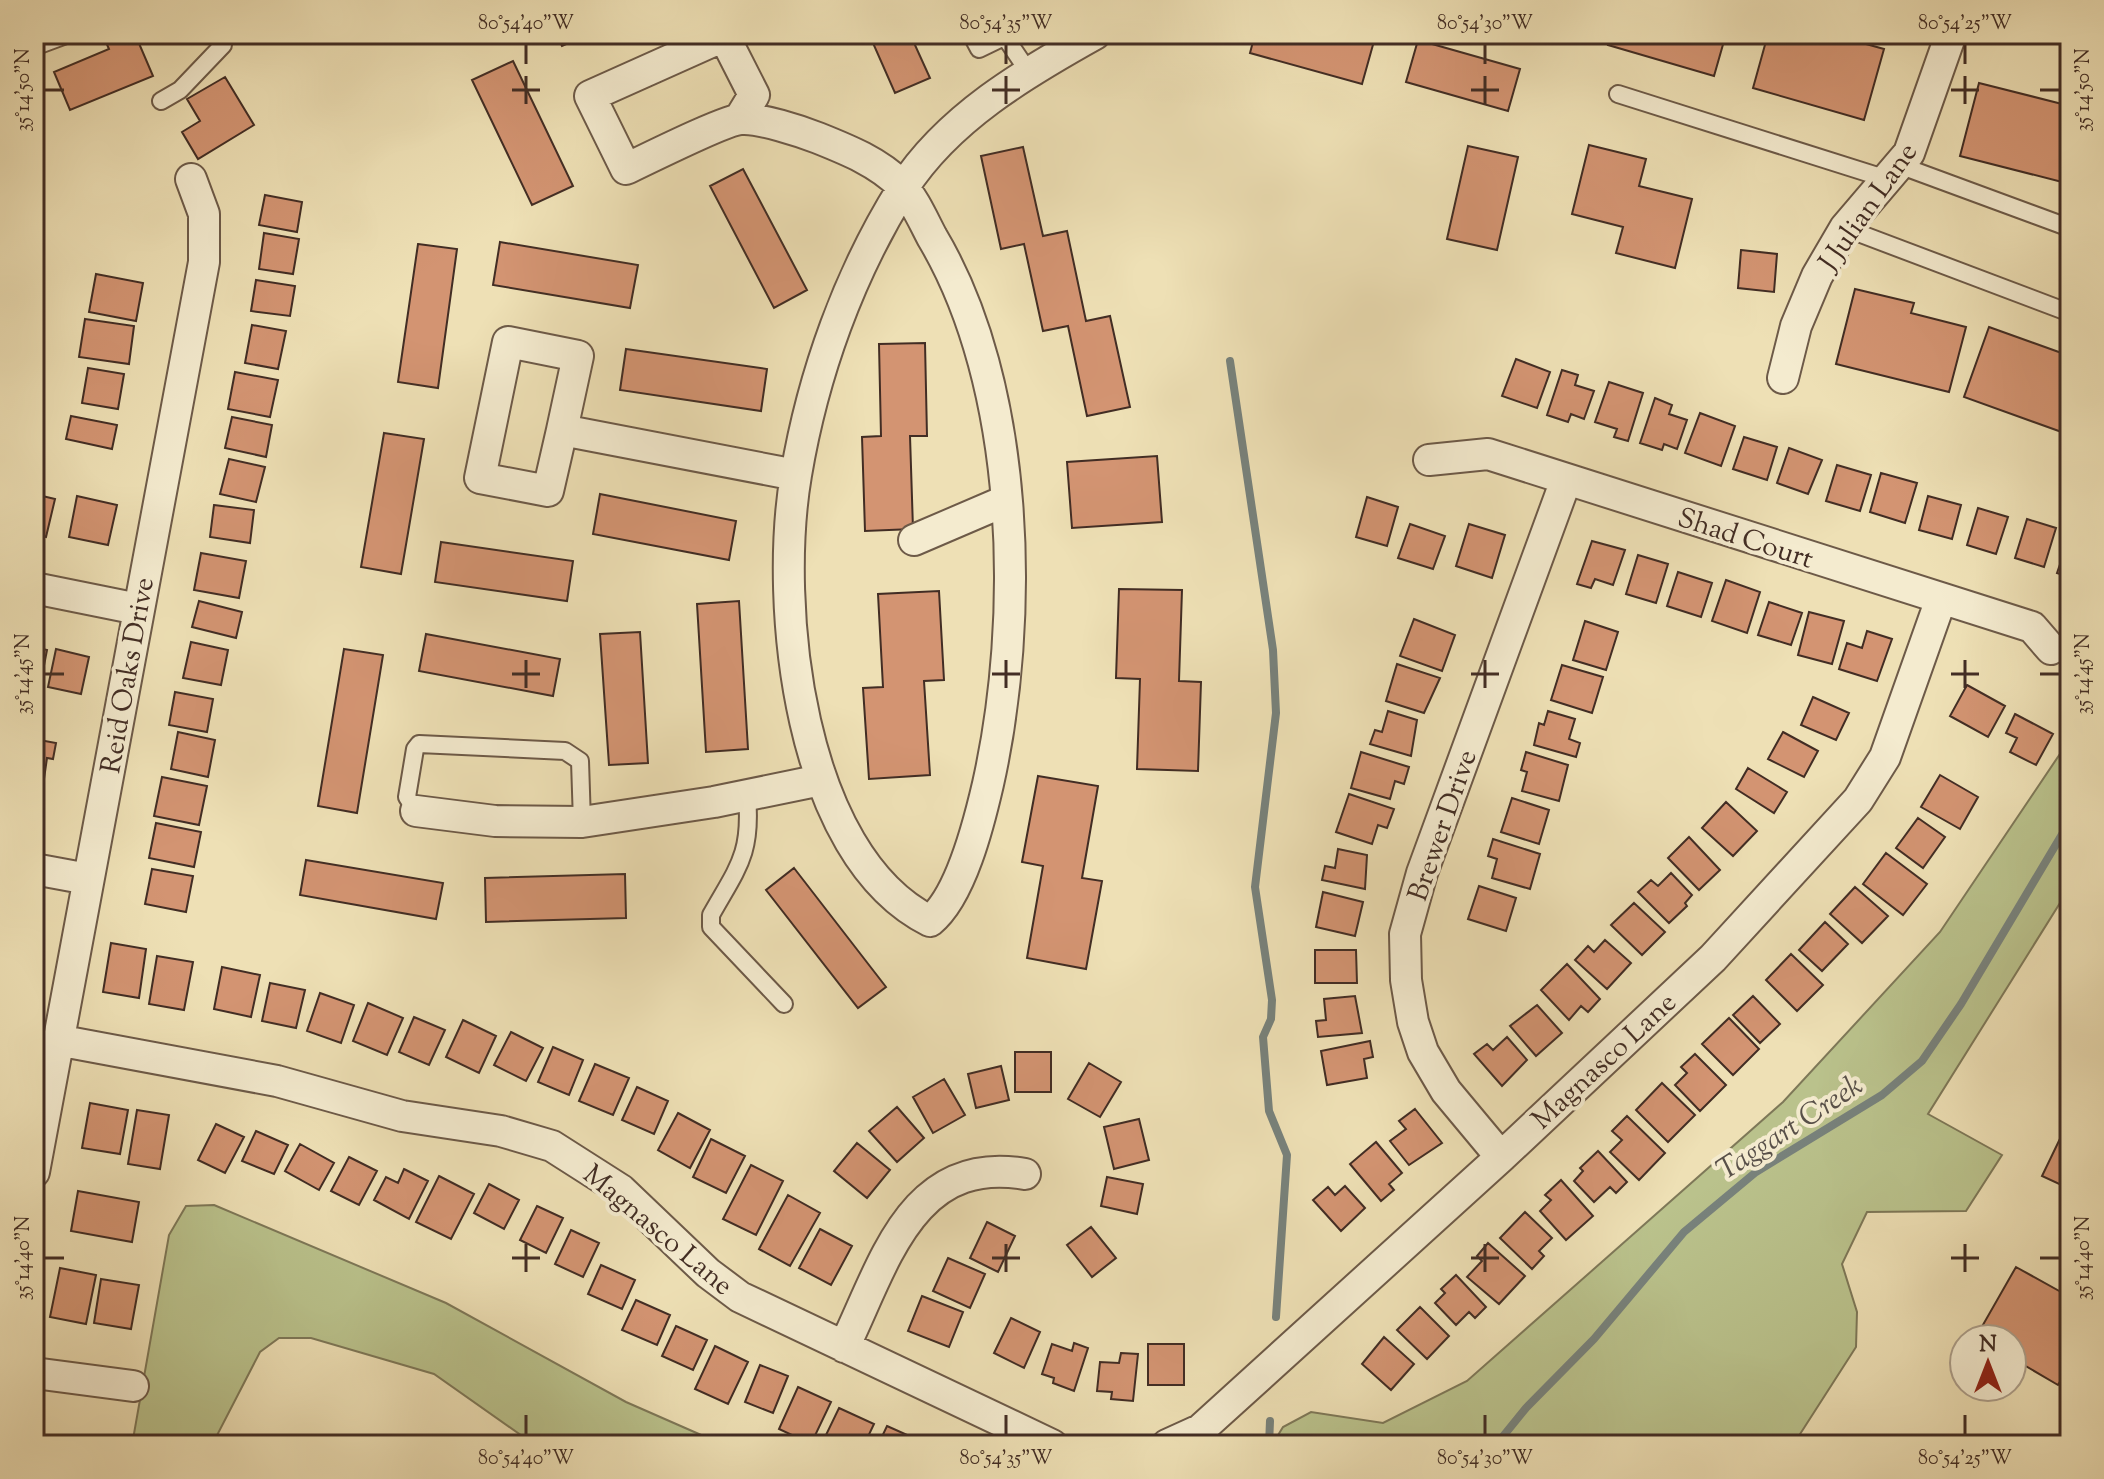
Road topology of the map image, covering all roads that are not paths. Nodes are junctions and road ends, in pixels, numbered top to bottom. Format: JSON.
{"nodes":[{"id":1,"x":69,"y":34,"type":"edge"},
{"id":2,"x":223,"y":34,"type":"edge"},
{"id":3,"x":971,"y":34,"type":"edge"},
{"id":4,"x":1095,"y":34,"type":"edge"},
{"id":5,"x":1951,"y":34,"type":"edge"},
{"id":6,"x":1007,"y":36,"type":"edge"},
{"id":7,"x":34,"y":47,"type":"edge"},
{"id":8,"x":1028,"y":71,"type":"junction"},
{"id":9,"x":1618,"y":94,"type":"dead end"},
{"id":10,"x":161,"y":101,"type":"dead end"},
{"id":11,"x":740,"y":118,"type":"junction"},
{"id":12,"x":1893,"y":172,"type":"junction"},
{"id":13,"x":191,"y":179,"type":"dead end"},
{"id":14,"x":903,"y":188,"type":"junction"},
{"id":15,"x":1845,"y":228,"type":"junction"},
{"id":16,"x":2070,"y":228,"type":"edge"},
{"id":17,"x":2070,"y":313,"type":"edge"},
{"id":18,"x":1783,"y":378,"type":"dead end"},
{"id":19,"x":562,"y":430,"type":"junction"},
{"id":20,"x":1429,"y":460,"type":"dead end"},
{"id":21,"x":796,"y":475,"type":"junction"},
{"id":22,"x":1566,"y":480,"type":"junction"},
{"id":23,"x":1005,"y":501,"type":"junction"},
{"id":24,"x":914,"y":540,"type":"dead end"},
{"id":25,"x":34,"y":588,"type":"edge"},
{"id":26,"x":1941,"y":599,"type":"junction"},
{"id":27,"x":138,"y":609,"type":"junction"},
{"id":28,"x":2051,"y":649,"type":"dead end"},
{"id":29,"x":821,"y":780,"type":"junction"},
{"id":30,"x":747,"y":796,"type":"junction"},
{"id":31,"x":416,"y":811,"type":"joint"},
{"id":32,"x":582,"y":822,"type":"junction"},
{"id":33,"x":34,"y":869,"type":"edge"},
{"id":34,"x":88,"y":879,"type":"junction"},
{"id":35,"x":784,"y":1004,"type":"dead end"},
{"id":36,"x":57,"y":1040,"type":"junction"},
{"id":37,"x":1501,"y":1157,"type":"junction"},
{"id":38,"x":34,"y":1172,"type":"edge"},
{"id":39,"x":1025,"y":1174,"type":"dead end"},
{"id":40,"x":844,"y":1347,"type":"junction"},
{"id":41,"x":34,"y":1373,"type":"edge"},
{"id":42,"x":133,"y":1386,"type":"dead end"},
{"id":43,"x":1052,"y":1445,"type":"edge"},
{"id":44,"x":1167,"y":1445,"type":"edge"}],
"edges":[{"from":1,"to":7,"type":"lane"},
{"from":2,"to":10,"type":"lane"},
{"from":3,"to":6,"type":"lane"},
{"from":4,"to":8,"type":"street"},
{"from":5,"to":12,"type":"street","name":"J Julian Lane"},
{"from":6,"to":8,"type":"lane"},
{"from":8,"to":14,"type":"street"},
{"from":9,"to":12,"type":"lane"},
{"from":11,"to":11,"type":"street"},
{"from":11,"to":14,"type":"street"},
{"from":12,"to":15,"type":"street","name":"J Julian Lane"},
{"from":12,"to":16,"type":"lane"},
{"from":13,"to":27,"type":"street","name":"Reid Oaks Drive"},
{"from":14,"to":21,"type":"street"},
{"from":14,"to":23,"type":"street"},
{"from":15,"to":17,"type":"lane"},
{"from":15,"to":18,"type":"street","name":"J Julian Lane"},
{"from":19,"to":19,"type":"street"},
{"from":19,"to":21,"type":"street"},
{"from":20,"to":22,"type":"street","name":"Shad Court"},
{"from":21,"to":29,"type":"street"},
{"from":22,"to":26,"type":"street","name":"Shad Court"},
{"from":22,"to":37,"type":"street","name":"Brewer Drive"},
{"from":23,"to":24,"type":"street"},
{"from":23,"to":29,"type":"street"},
{"from":25,"to":27,"type":"street"},
{"from":26,"to":28,"type":"street","name":"Shad Court"},
{"from":26,"to":37,"type":"street","name":"Magnasco Lane"},
{"from":27,"to":34,"type":"street","name":"Reid Oaks Drive"},
{"from":29,"to":30,"type":"street"},
{"from":30,"to":32,"type":"street"},
{"from":30,"to":35,"type":"lane"},
{"from":31,"to":32,"type":"street"},
{"from":31,"to":32,"type":"lane"},
{"from":33,"to":34,"type":"street"},
{"from":34,"to":36,"type":"street","name":"Reid Oaks Drive"},
{"from":36,"to":38,"type":"street","name":"Reid Oaks Drive"},
{"from":36,"to":40,"type":"street","name":"Magnasco Lane"},
{"from":37,"to":44,"type":"street","name":"Magnasco Lane"},
{"from":39,"to":40,"type":"street"},
{"from":40,"to":43,"type":"street","name":"Magnasco Lane"},
{"from":41,"to":42,"type":"street"}]}
